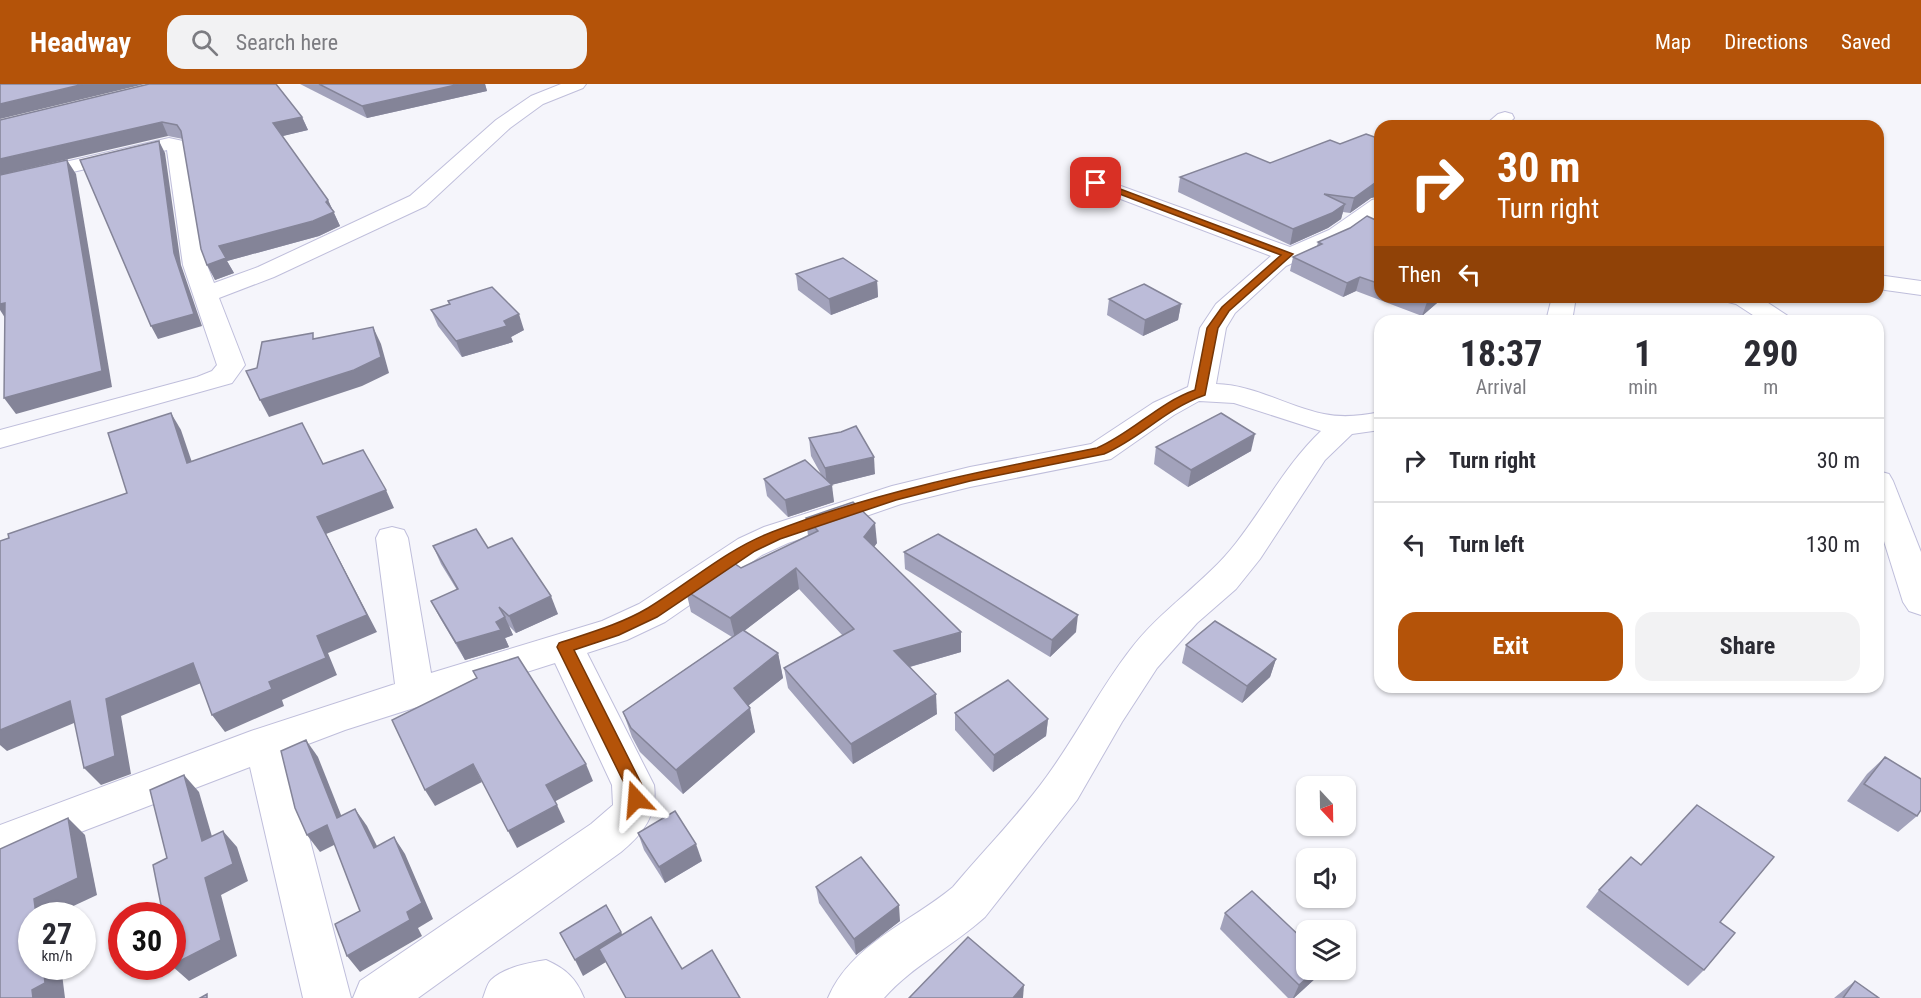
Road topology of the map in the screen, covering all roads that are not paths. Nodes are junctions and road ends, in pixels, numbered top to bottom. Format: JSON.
{"nodes":[{"id":1,"x":577,"y":84,"type":"edge"},
{"id":2,"x":0,"y":183,"type":"edge"},
{"id":3,"x":1096,"y":183,"type":"dead end"},
{"id":4,"x":1374,"y":209,"type":"edge"},
{"id":5,"x":1288,"y":254,"type":"junction"},
{"id":6,"x":1884,"y":283,"type":"edge"},
{"id":7,"x":1921,"y":288,"type":"edge"},
{"id":8,"x":206,"y":295,"type":"junction"},
{"id":9,"x":1751,"y":303,"type":"edge"},
{"id":10,"x":1770,"y":315,"type":"edge"},
{"id":11,"x":1201,"y":392,"type":"junction"},
{"id":12,"x":1362,"y":423,"type":"edge"},
{"id":13,"x":0,"y":439,"type":"edge"},
{"id":14,"x":1884,"y":496,"type":"edge"},
{"id":15,"x":392,"y":538,"type":"dead end"},
{"id":16,"x":1921,"y":602,"type":"edge"},
{"id":17,"x":565,"y":647,"type":"junction"},
{"id":18,"x":415,"y":693,"type":"junction"},
{"id":19,"x":265,"y":744,"type":"junction"},
{"id":20,"x":0,"y":844,"type":"edge"},
{"id":21,"x":327,"y":998,"type":"edge"},
{"id":22,"x":377,"y":998,"type":"edge"},
{"id":23,"x":507,"y":998,"type":"edge"},
{"id":24,"x":560,"y":998,"type":"edge"},
{"id":25,"x":852,"y":998,"type":"edge"}],
"edges":[{"from":1,"to":8,"type":"street"},
{"from":2,"to":8,"type":"street"},
{"from":3,"to":5,"type":"street"},
{"from":4,"to":5,"type":"street"},
{"from":5,"to":11,"type":"street"},
{"from":6,"to":7,"type":"street"},
{"from":8,"to":13,"type":"street"},
{"from":9,"to":10,"type":"street"},
{"from":11,"to":12,"type":"street"},
{"from":11,"to":17,"type":"street"},
{"from":12,"to":25,"type":"street"},
{"from":14,"to":16,"type":"street"},
{"from":15,"to":18,"type":"street"},
{"from":17,"to":18,"type":"street"},
{"from":17,"to":22,"type":"street"},
{"from":18,"to":19,"type":"street"},
{"from":19,"to":20,"type":"street"},
{"from":19,"to":21,"type":"street"},
{"from":23,"to":24,"type":"street"}]}
